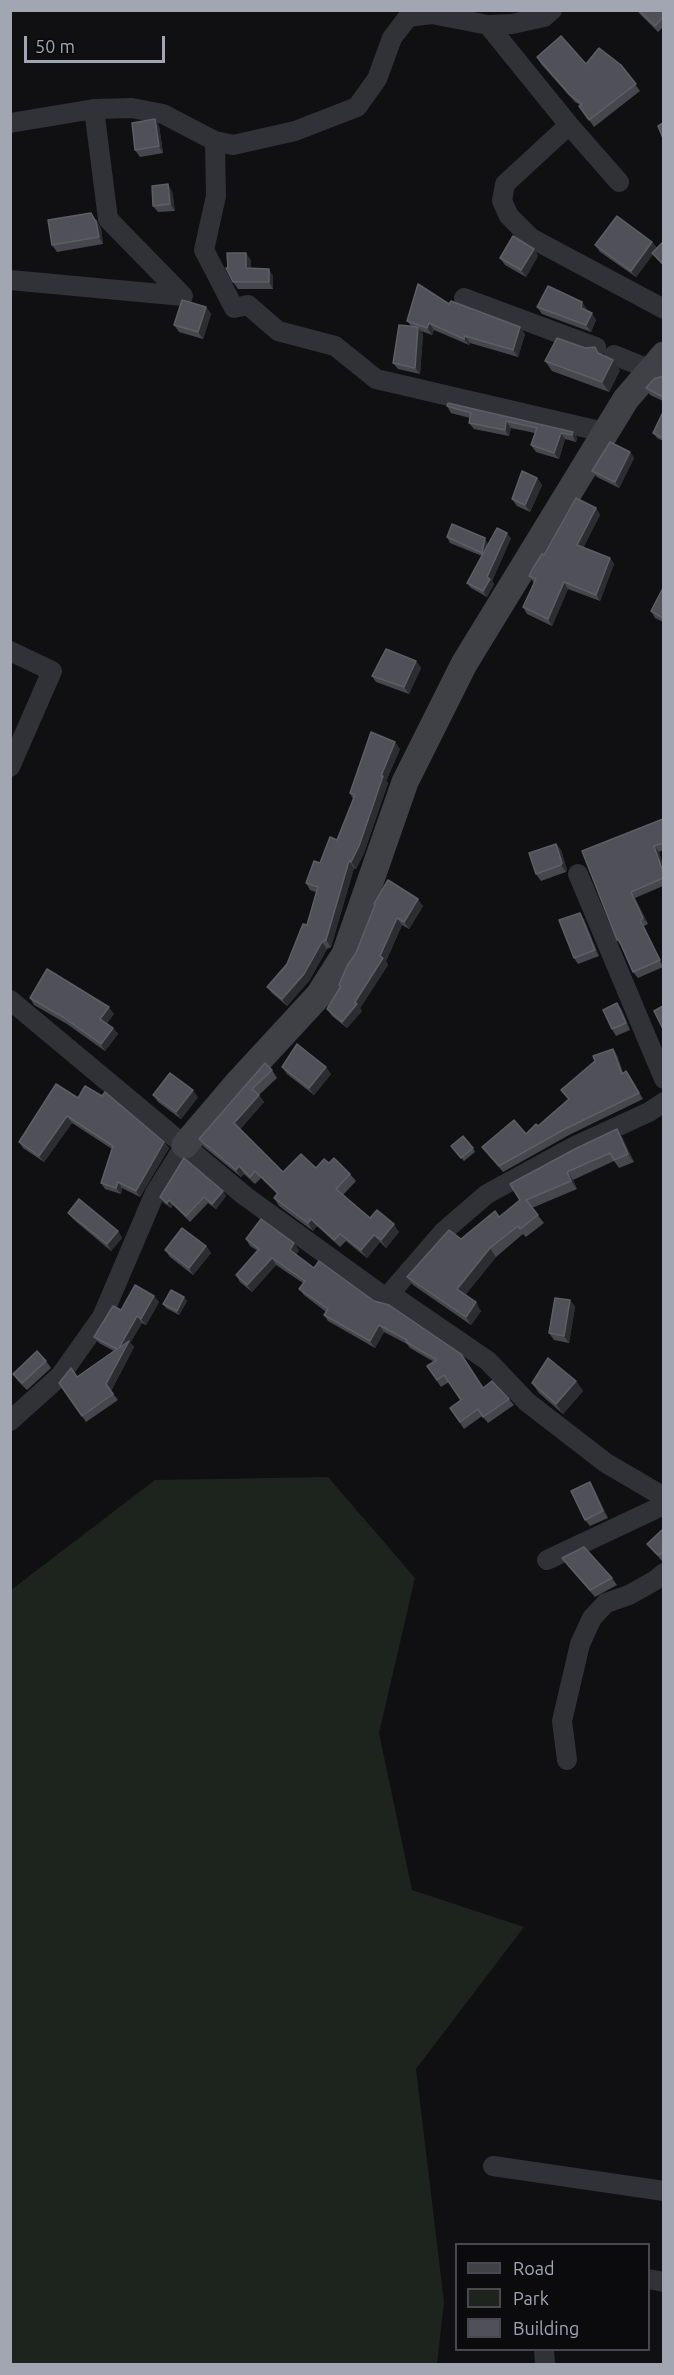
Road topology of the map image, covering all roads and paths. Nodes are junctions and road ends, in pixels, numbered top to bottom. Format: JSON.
{"nodes":[{"id":1,"x":552,"y":10,"type":"edge"},
{"id":2,"x":489,"y":25,"type":"junction"},
{"id":3,"x":94,"y":109,"type":"junction"},
{"id":4,"x":10,"y":123,"type":"edge"},
{"id":5,"x":569,"y":125,"type":"junction"},
{"id":6,"x":215,"y":141,"type":"junction"},
{"id":7,"x":619,"y":182,"type":"dead end"},
{"id":8,"x":10,"y":280,"type":"edge"},
{"id":9,"x":464,"y":298,"type":"dead end"},
{"id":10,"x":663,"y":309,"type":"edge"},
{"id":11,"x":596,"y":347,"type":"edge"},
{"id":12,"x":614,"y":355,"type":"dead end"},
{"id":13,"x":659,"y":366,"type":"edge"},
{"id":14,"x":604,"y":432,"type":"junction"},
{"id":15,"x":10,"y":651,"type":"edge"},
{"id":16,"x":10,"y":767,"type":"edge"},
{"id":17,"x":578,"y":874,"type":"dead end"},
{"id":18,"x":10,"y":1000,"type":"edge"},
{"id":19,"x":663,"y":1080,"type":"edge"},
{"id":20,"x":663,"y":1102,"type":"edge"},
{"id":21,"x":185,"y":1146,"type":"junction"},
{"id":22,"x":386,"y":1298,"type":"junction"},
{"id":23,"x":10,"y":1421,"type":"edge"},
{"id":24,"x":663,"y":1497,"type":"edge"},
{"id":25,"x":663,"y":1505,"type":"edge"},
{"id":26,"x":547,"y":1560,"type":"dead end"},
{"id":27,"x":663,"y":1573,"type":"edge"},
{"id":28,"x":567,"y":1760,"type":"dead end"},
{"id":29,"x":493,"y":2166,"type":"dead end"},
{"id":30,"x":663,"y":2191,"type":"edge"}],
"edges":[{"from":1,"to":2,"type":"street"},
{"from":2,"to":5,"type":"street"},
{"from":2,"to":6,"type":"street"},
{"from":3,"to":4,"type":"street"},
{"from":3,"to":6,"type":"street"},
{"from":3,"to":8,"type":"street"},
{"from":5,"to":7,"type":"street"},
{"from":5,"to":10,"type":"street"},
{"from":6,"to":14,"type":"street"},
{"from":9,"to":11,"type":"street"},
{"from":12,"to":13,"type":"street"},
{"from":13,"to":14,"type":"street"},
{"from":14,"to":21,"type":"street"},
{"from":15,"to":16,"type":"street"},
{"from":17,"to":19,"type":"street"},
{"from":18,"to":21,"type":"street"},
{"from":20,"to":22,"type":"street"},
{"from":21,"to":22,"type":"street"},
{"from":21,"to":23,"type":"street"},
{"from":22,"to":24,"type":"street"},
{"from":25,"to":26,"type":"street"},
{"from":27,"to":28,"type":"street"},
{"from":29,"to":30,"type":"street"}]}
